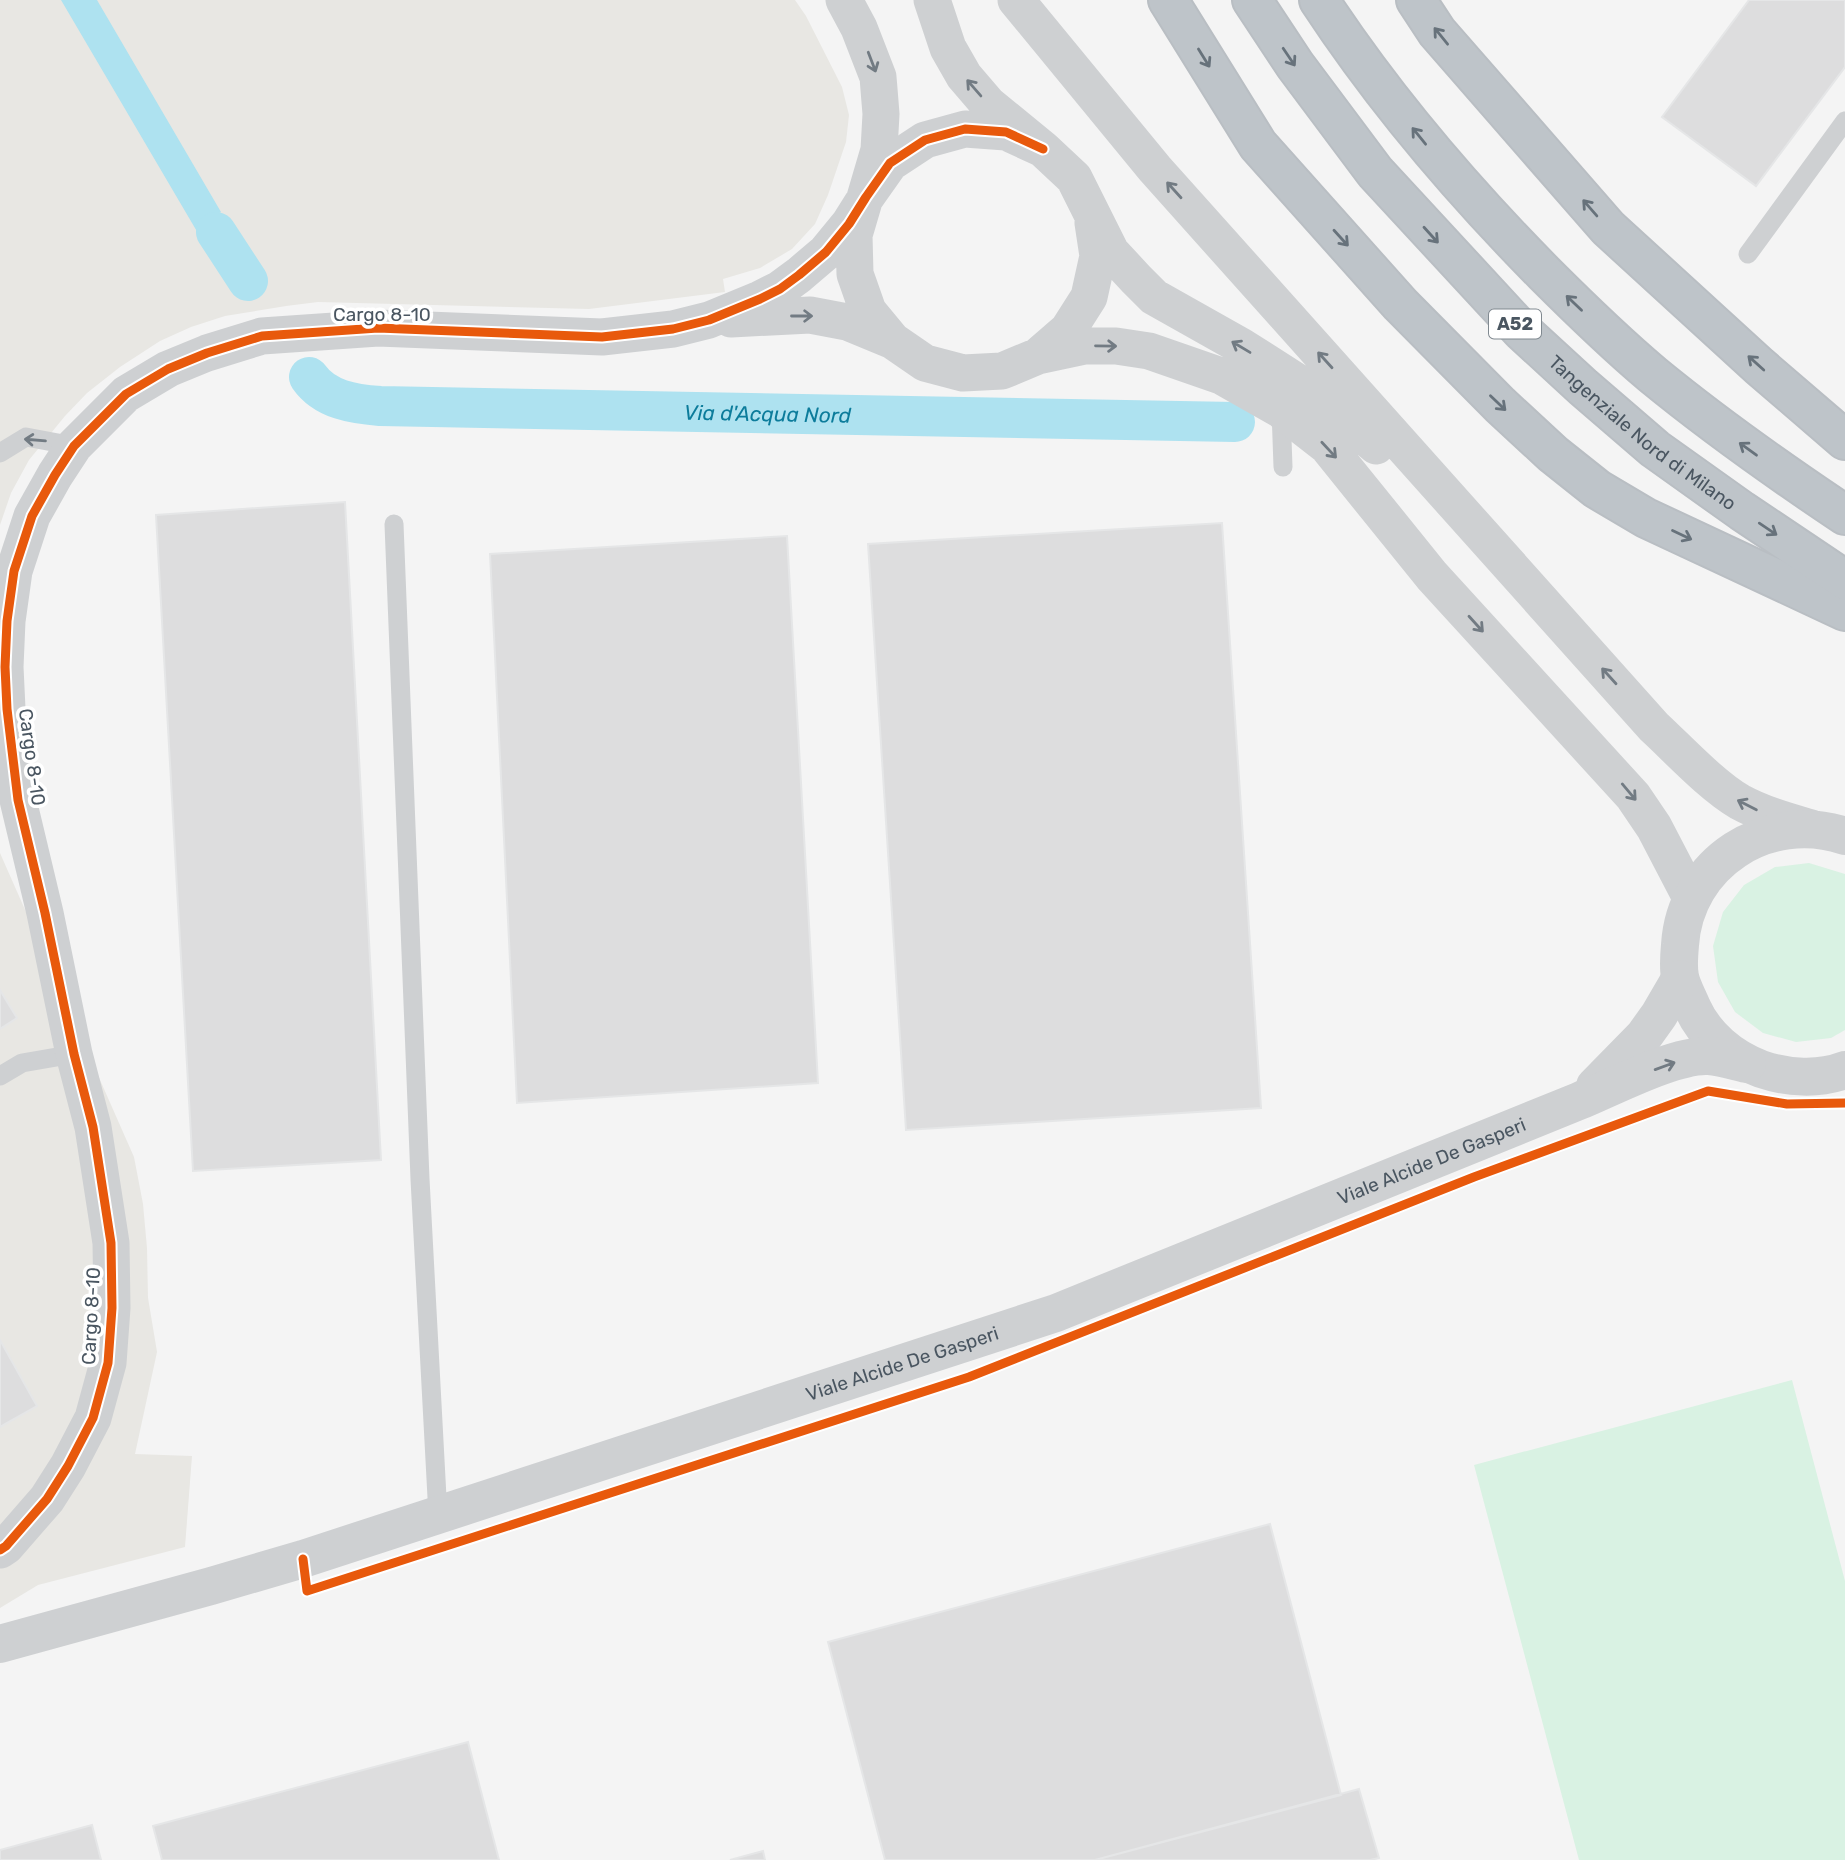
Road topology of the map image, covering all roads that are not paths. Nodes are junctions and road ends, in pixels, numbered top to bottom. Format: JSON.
{"nodes":[{"id":1,"x":844,"y":0,"type":"edge"},
{"id":2,"x":932,"y":0,"type":"edge"},
{"id":3,"x":1016,"y":0,"type":"edge"},
{"id":4,"x":1168,"y":0,"type":"edge"},
{"id":5,"x":1252,"y":0,"type":"edge"},
{"id":6,"x":1319,"y":0,"type":"edge"},
{"id":7,"x":1416,"y":0,"type":"edge"},
{"id":8,"x":1845,"y":121,"type":"edge"},
{"id":9,"x":1044,"y":149,"type":"junction"},
{"id":10,"x":866,"y":197,"type":"junction"},
{"id":11,"x":1092,"y":215,"type":"junction"},
{"id":12,"x":1748,"y":254,"type":"dead end"},
{"id":13,"x":709,"y":320,"type":"junction"},
{"id":14,"x":892,"y":341,"type":"junction"},
{"id":15,"x":1038,"y":356,"type":"junction"},
{"id":16,"x":1281,"y":410,"type":"junction"},
{"id":17,"x":1845,"y":440,"type":"edge"},
{"id":18,"x":74,"y":446,"type":"junction"},
{"id":19,"x":0,"y":453,"type":"edge"},
{"id":20,"x":1283,"y":467,"type":"dead end"},
{"id":21,"x":1845,"y":515,"type":"edge"},
{"id":22,"x":1469,"y":520,"type":"junction"},
{"id":23,"x":394,"y":524,"type":"dead end"},
{"id":24,"x":1845,"y":580,"type":"edge"},
{"id":25,"x":1845,"y":611,"type":"edge"},
{"id":26,"x":9,"y":799,"type":"edge"},
{"id":27,"x":1828,"y":832,"type":"edge"},
{"id":28,"x":1691,"y":898,"type":"junction"},
{"id":29,"x":1680,"y":979,"type":"junction"},
{"id":30,"x":74,"y":1054,"type":"junction"},
{"id":31,"x":1747,"y":1064,"type":"junction"},
{"id":32,"x":1844,"y":1071,"type":"edge"},
{"id":33,"x":0,"y":1076,"type":"edge"},
{"id":34,"x":1579,"y":1101,"type":"junction"},
{"id":35,"x":438,"y":1517,"type":"junction"},
{"id":36,"x":0,"y":1550,"type":"edge"},
{"id":37,"x":0,"y":1644,"type":"edge"}],
"edges":[{"from":1,"to":10,"type":"street","one_way":true},
{"from":9,"to":2,"type":"street","one_way":true},
{"from":22,"to":3,"type":"street","one_way":true},
{"from":4,"to":25,"type":"highway","one_way":true},
{"from":5,"to":24,"type":"highway","name":"Tangenziale Nord di Milano","number":"A52","one_way":true},
{"from":21,"to":6,"type":"highway","number":"A52","one_way":true},
{"from":17,"to":7,"type":"highway","one_way":true},
{"from":8,"to":12,"type":"lane"},
{"from":9,"to":10,"type":"street"},
{"from":9,"to":11,"type":"street"},
{"from":10,"to":13,"type":"street"},
{"from":10,"to":14,"type":"street"},
{"from":11,"to":15,"type":"street"},
{"from":22,"to":11,"type":"street","one_way":true},
{"from":13,"to":14,"type":"street","one_way":true},
{"from":13,"to":18,"type":"street","name":"Cargo 8-10"},
{"from":14,"to":15,"type":"street"},
{"from":15,"to":16,"type":"street","one_way":true},
{"from":16,"to":20,"type":"lane"},
{"from":16,"to":28,"type":"street","one_way":true},
{"from":18,"to":19,"type":"lane","one_way":true},
{"from":18,"to":26,"type":"street","name":"Cargo 8-10"},
{"from":27,"to":22,"type":"street","one_way":true},
{"from":23,"to":35,"type":"lane"},
{"from":26,"to":30,"type":"street","name":"Cargo 8-10"},
{"from":27,"to":28,"type":"street"},
{"from":28,"to":29,"type":"street"},
{"from":29,"to":31,"type":"street"},
{"from":29,"to":34,"type":"street","name":"Viale Alcide De Gasperi"},
{"from":30,"to":33,"type":"lane"},
{"from":30,"to":36,"type":"street","name":"Cargo 8-10"},
{"from":31,"to":32,"type":"street"},
{"from":34,"to":31,"type":"street","name":"Viale Alcide De Gasperi","one_way":true},
{"from":34,"to":35,"type":"street","name":"Viale Alcide De Gasperi"},
{"from":35,"to":37,"type":"street","name":"Viale Alcide De Gasperi"}]}
